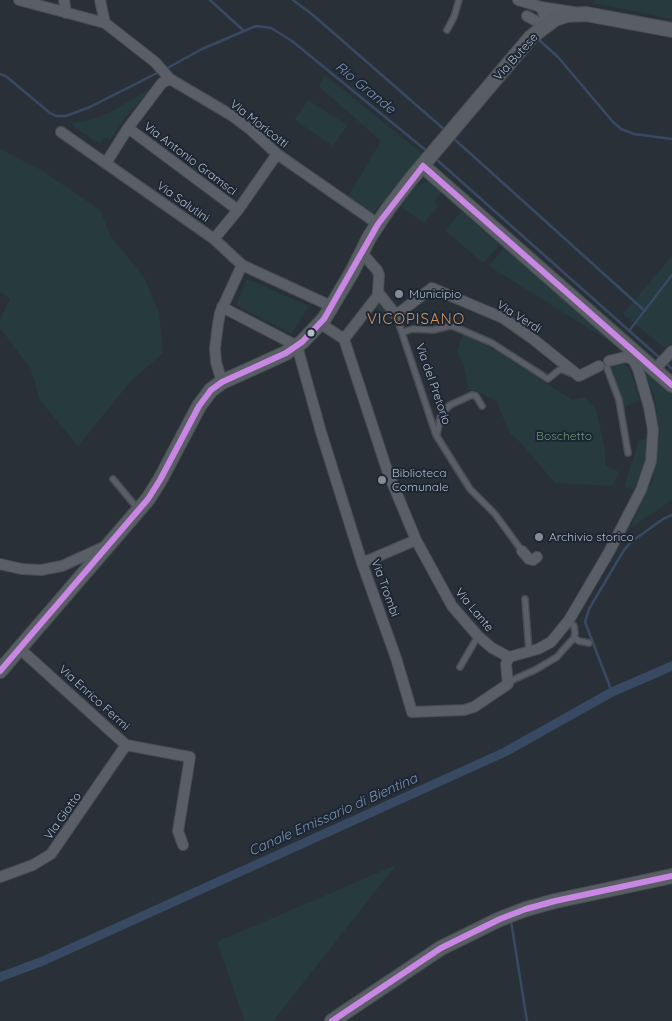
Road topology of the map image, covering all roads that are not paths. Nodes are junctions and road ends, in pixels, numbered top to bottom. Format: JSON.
{"nodes":[{"id":1,"x":19,"y":0,"type":"edge"},
{"id":2,"x":64,"y":0,"type":"edge"},
{"id":3,"x":100,"y":0,"type":"edge"},
{"id":4,"x":459,"y":0,"type":"edge"},
{"id":5,"x":517,"y":0,"type":"edge"},
{"id":6,"x":541,"y":7,"type":"junction"},
{"id":7,"x":66,"y":13,"type":"junction"},
{"id":8,"x":586,"y":14,"type":"junction"},
{"id":9,"x":527,"y":16,"type":"junction"},
{"id":10,"x":105,"y":23,"type":"junction"},
{"id":11,"x":545,"y":26,"type":"junction"},
{"id":12,"x":447,"y":30,"type":"dead end"},
{"id":13,"x":672,"y":30,"type":"edge"},
{"id":14,"x":531,"y":38,"type":"junction"},
{"id":15,"x":169,"y":77,"type":"junction"},
{"id":16,"x":128,"y":128,"type":"junction"},
{"id":17,"x":61,"y":132,"type":"dead end"},
{"id":18,"x":438,"y":148,"type":"junction"},
{"id":19,"x":277,"y":154,"type":"junction"},
{"id":20,"x":106,"y":163,"type":"junction"},
{"id":21,"x":238,"y":210,"type":"junction"},
{"id":22,"x":378,"y":224,"type":"junction"},
{"id":23,"x":214,"y":239,"type":"junction"},
{"id":24,"x":362,"y":253,"type":"junction"},
{"id":25,"x":242,"y":265,"type":"junction"},
{"id":26,"x":379,"y":294,"type":"junction"},
{"id":27,"x":222,"y":307,"type":"junction"},
{"id":28,"x":333,"y":307,"type":"junction"},
{"id":29,"x":396,"y":315,"type":"junction"},
{"id":30,"x":321,"y":324,"type":"junction"},
{"id":31,"x":403,"y":332,"type":"junction"},
{"id":32,"x":344,"y":339,"type":"junction"},
{"id":33,"x":297,"y":346,"type":"junction"},
{"id":34,"x":671,"y":352,"type":"edge"},
{"id":35,"x":635,"y":356,"type":"junction"},
{"id":36,"x":605,"y":365,"type":"junction"},
{"id":37,"x":658,"y":366,"type":"junction"},
{"id":38,"x":575,"y":373,"type":"junction"},
{"id":39,"x":222,"y":382,"type":"junction"},
{"id":40,"x":672,"y":385,"type":"edge"},
{"id":41,"x":482,"y":406,"type":"dead end"},
{"id":42,"x":436,"y":434,"type":"junction"},
{"id":43,"x":628,"y":453,"type":"dead end"},
{"id":44,"x":113,"y":479,"type":"dead end"},
{"id":45,"x":139,"y":510,"type":"junction"},
{"id":46,"x":416,"y":540,"type":"junction"},
{"id":47,"x":109,"y":545,"type":"junction"},
{"id":48,"x":522,"y":551,"type":"joint"},
{"id":49,"x":537,"y":557,"type":"dead end"},
{"id":50,"x":362,"y":563,"type":"junction"},
{"id":51,"x":0,"y":564,"type":"edge"},
{"id":52,"x":525,"y":599,"type":"dead end"},
{"id":53,"x":569,"y":620,"type":"junction"},
{"id":54,"x":478,"y":636,"type":"junction"},
{"id":55,"x":574,"y":638,"type":"junction"},
{"id":56,"x":590,"y":643,"type":"dead end"},
{"id":57,"x":19,"y":648,"type":"junction"},
{"id":58,"x":529,"y":652,"type":"junction"},
{"id":59,"x":509,"y":657,"type":"junction"},
{"id":60,"x":460,"y":667,"type":"dead end"},
{"id":61,"x":0,"y":671,"type":"edge"},
{"id":62,"x":508,"y":682,"type":"junction"},
{"id":63,"x":126,"y":745,"type":"junction"},
{"id":64,"x":183,"y":845,"type":"dead end"},
{"id":65,"x":672,"y":876,"type":"edge"},
{"id":66,"x":0,"y":877,"type":"edge"},
{"id":67,"x":332,"y":1021,"type":"edge"}],
"edges":[{"from":1,"to":7,"type":"street"},
{"from":2,"to":7,"type":"street"},
{"from":3,"to":10,"type":"street"},
{"from":4,"to":12,"type":"lane"},
{"from":5,"to":6,"type":"street"},
{"from":5,"to":9,"type":"street"},
{"from":6,"to":8,"type":"street"},
{"from":6,"to":11,"type":"street"},
{"from":7,"to":10,"type":"street"},
{"from":8,"to":11,"type":"street","name":"Via Butese"},
{"from":8,"to":13,"type":"street","name":"Via Butese"},
{"from":9,"to":11,"type":"street"},
{"from":9,"to":14,"type":"street"},
{"from":10,"to":15,"type":"street","name":"Via Moricotti"},
{"from":11,"to":14,"type":"street","name":"Via Butese"},
{"from":14,"to":18,"type":"street","name":"Via Butese"},
{"from":15,"to":16,"type":"street"},
{"from":15,"to":19,"type":"street","name":"Via Moricotti"},
{"from":16,"to":20,"type":"street"},
{"from":16,"to":21,"type":"street","name":"Via Antonio Gramsci"},
{"from":17,"to":20,"type":"street","name":"Via Salutini"},
{"from":18,"to":22,"type":"street","name":"Via Butese"},
{"from":18,"to":35,"type":"street"},
{"from":19,"to":21,"type":"street"},
{"from":19,"to":22,"type":"street","name":"Via Moricotti"},
{"from":20,"to":23,"type":"street","name":"Via Salutini"},
{"from":21,"to":23,"type":"street"},
{"from":22,"to":24,"type":"street","name":"Via Butese"},
{"from":23,"to":25,"type":"street","name":"Via Salutini"},
{"from":24,"to":26,"type":"street"},
{"from":24,"to":28,"type":"street","name":"Via Butese"},
{"from":25,"to":27,"type":"street"},
{"from":25,"to":28,"type":"street","name":"Via Salutini"},
{"from":26,"to":29,"type":"street","name":"Via del Pretorio"},
{"from":26,"to":32,"type":"street"},
{"from":27,"to":33,"type":"street"},
{"from":27,"to":39,"type":"street"},
{"from":28,"to":30,"type":"street","name":"Via Butese"},
{"from":29,"to":31,"type":"lane","name":"Via del Pretorio"},
{"from":29,"to":38,"type":"street","name":"Via Verdi"},
{"from":30,"to":32,"type":"street"},
{"from":30,"to":33,"type":"street","name":"Via Butese"},
{"from":31,"to":38,"type":"lane"},
{"from":31,"to":42,"type":"lane","name":"Via del Pretorio"},
{"from":32,"to":46,"type":"street","name":"Via Lante"},
{"from":33,"to":39,"type":"street","name":"Via Butese"},
{"from":33,"to":50,"type":"street","name":"Via Trombi"},
{"from":34,"to":37,"type":"street"},
{"from":35,"to":36,"type":"street"},
{"from":35,"to":37,"type":"street"},
{"from":35,"to":53,"type":"street"},
{"from":36,"to":38,"type":"street"},
{"from":36,"to":43,"type":"lane"},
{"from":37,"to":40,"type":"street"},
{"from":39,"to":45,"type":"street"},
{"from":41,"to":42,"type":"lane"},
{"from":42,"to":48,"type":"lane","name":"Via del Pretorio"},
{"from":44,"to":45,"type":"lane"},
{"from":45,"to":47,"type":"street"},
{"from":46,"to":50,"type":"street"},
{"from":46,"to":54,"type":"street","name":"Via Lante"},
{"from":47,"to":51,"type":"street"},
{"from":47,"to":57,"type":"street"},
{"from":48,"to":49,"type":"street"},
{"from":50,"to":62,"type":"street","name":"Via Trombi"},
{"from":52,"to":58,"type":"lane"},
{"from":53,"to":55,"type":"lane"},
{"from":53,"to":58,"type":"street"},
{"from":54,"to":59,"type":"street","name":"Via Lante"},
{"from":54,"to":60,"type":"lane"},
{"from":55,"to":56,"type":"lane"},
{"from":55,"to":62,"type":"lane"},
{"from":57,"to":61,"type":"street"},
{"from":57,"to":63,"type":"street","name":"Via Enrico Fermi"},
{"from":58,"to":59,"type":"street"},
{"from":59,"to":62,"type":"street"},
{"from":63,"to":64,"type":"street","name":"Via Enrico Fermi"},
{"from":63,"to":66,"type":"street","name":"Via Giotto"},
{"from":65,"to":67,"type":"street"}]}
